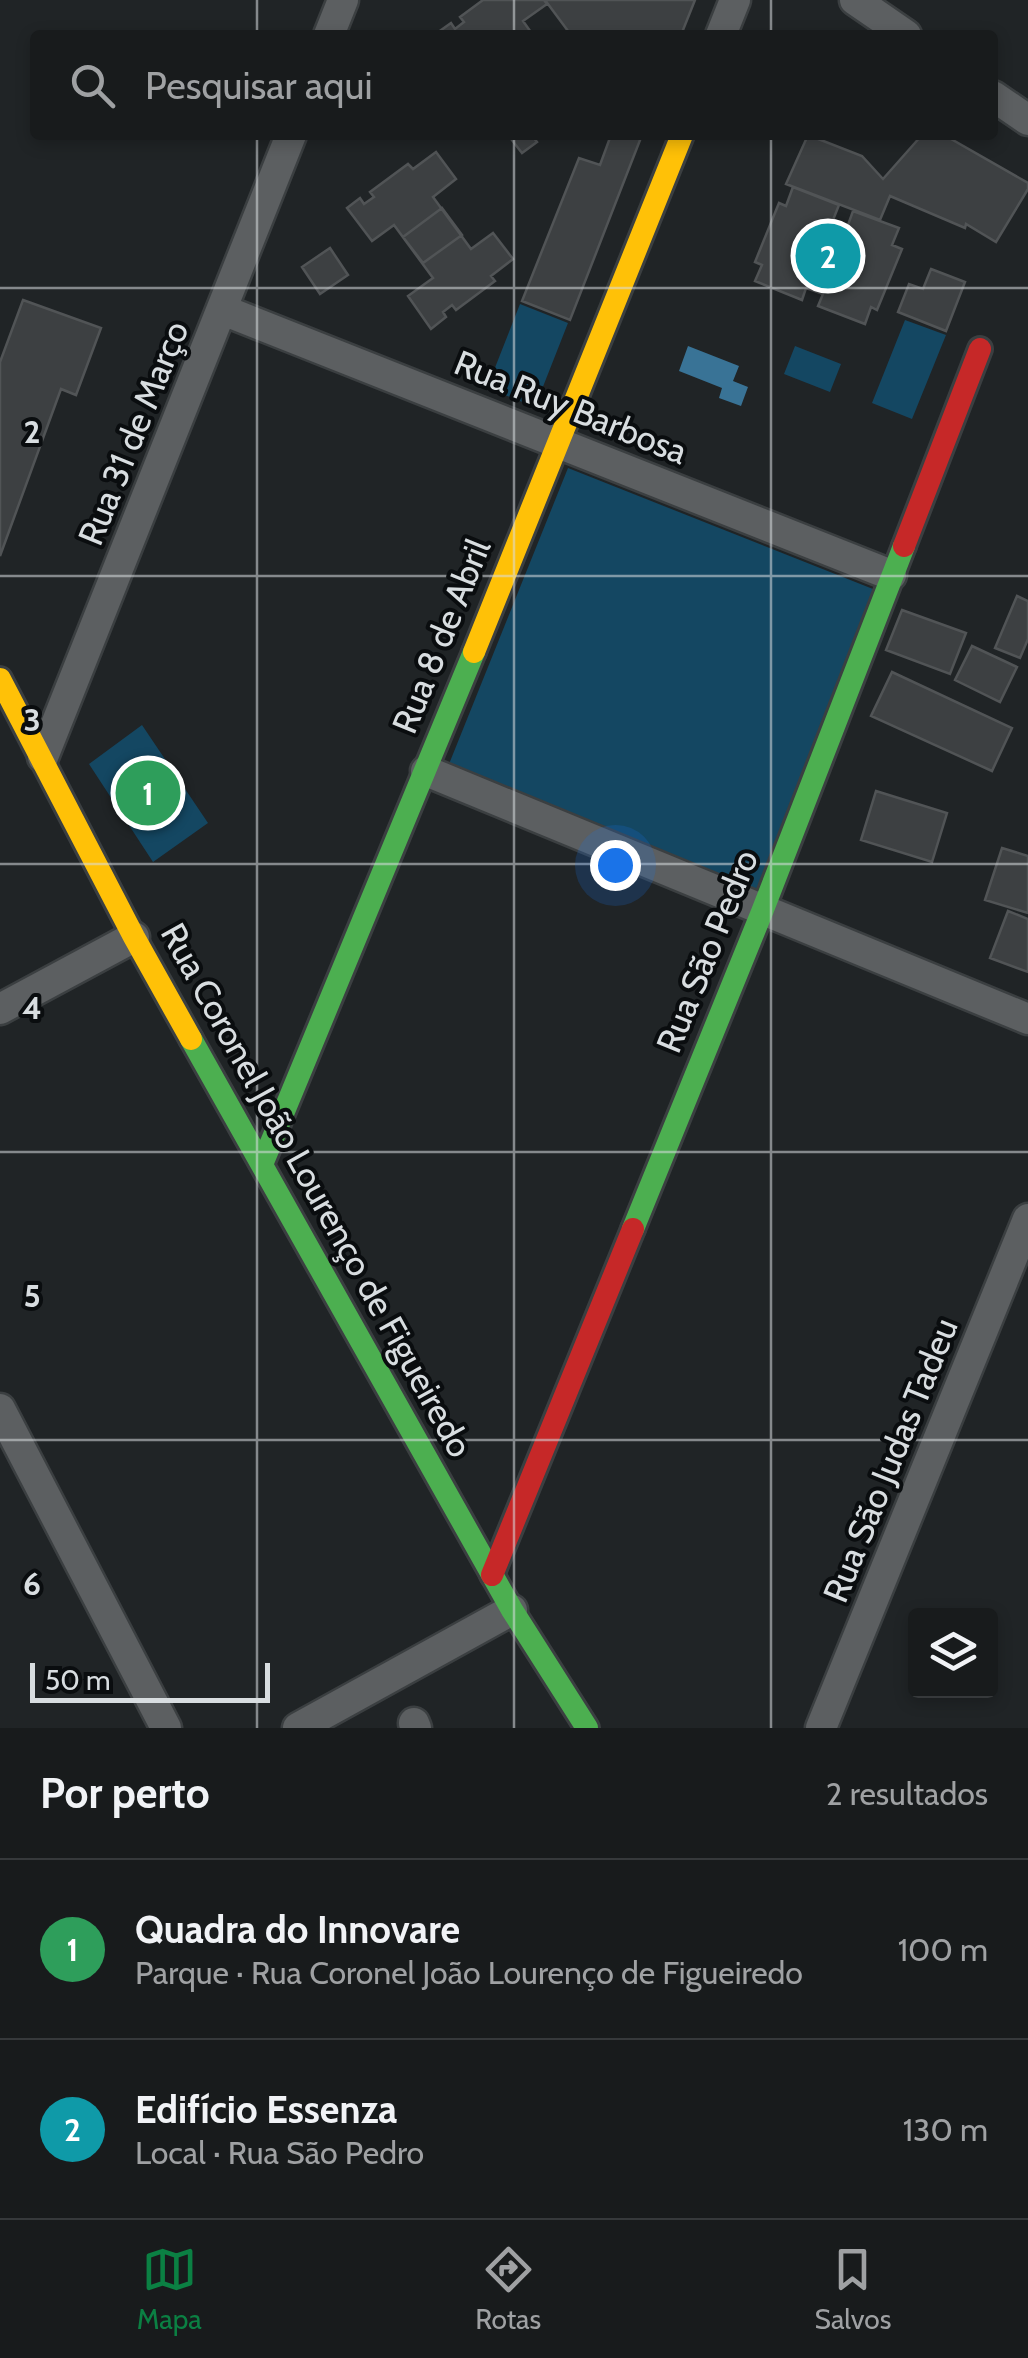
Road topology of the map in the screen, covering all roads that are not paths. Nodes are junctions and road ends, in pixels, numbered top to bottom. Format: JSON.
{"nodes":[{"id":1,"x":343,"y":0,"type":"edge"},
{"id":2,"x":735,"y":0,"type":"edge"},
{"id":3,"x":855,"y":0,"type":"edge"},
{"id":4,"x":332,"y":30,"type":"edge"},
{"id":5,"x":723,"y":30,"type":"edge"},
{"id":6,"x":899,"y":30,"type":"edge"},
{"id":7,"x":998,"y":99,"type":"edge"},
{"id":8,"x":1028,"y":120,"type":"edge"},
{"id":9,"x":289,"y":140,"type":"edge"},
{"id":10,"x":680,"y":140,"type":"edge"},
{"id":11,"x":223,"y":310,"type":"junction"},
{"id":12,"x":980,"y":349,"type":"dead end"},
{"id":13,"x":560,"y":442,"type":"junction"},
{"id":14,"x":891,"y":575,"type":"junction"},
{"id":15,"x":0,"y":678,"type":"edge"},
{"id":16,"x":43,"y":757,"type":"junction"},
{"id":17,"x":426,"y":771,"type":"junction"},
{"id":18,"x":762,"y":912,"type":"junction"},
{"id":19,"x":134,"y":936,"type":"junction"},
{"id":20,"x":0,"y":1009,"type":"edge"},
{"id":21,"x":1028,"y":1019,"type":"edge"},
{"id":22,"x":262,"y":1162,"type":"junction"},
{"id":23,"x":1028,"y":1219,"type":"edge"},
{"id":24,"x":0,"y":1410,"type":"edge"},
{"id":25,"x":492,"y":1575,"type":"junction"},
{"id":26,"x":512,"y":1610,"type":"junction"},
{"id":27,"x":166,"y":1728,"type":"edge"},
{"id":28,"x":298,"y":1728,"type":"edge"},
{"id":29,"x":587,"y":1728,"type":"edge"},
{"id":30,"x":821,"y":1728,"type":"edge"}],
"edges":[{"from":1,"to":4,"type":"street"},
{"from":2,"to":5,"type":"street"},
{"from":3,"to":6,"type":"street"},
{"from":7,"to":8,"type":"street"},
{"from":9,"to":11,"type":"street","name":"Rua 31 de Março"},
{"from":10,"to":13,"type":"street","name":"Rua 8 de Abril"},
{"from":11,"to":13,"type":"street","name":"Rua Ruy Barbosa"},
{"from":11,"to":16,"type":"street","name":"Rua 31 de Março"},
{"from":12,"to":14,"type":"street","name":"Rua São Pedro"},
{"from":13,"to":14,"type":"street","name":"Rua Ruy Barbosa"},
{"from":13,"to":17,"type":"street","name":"Rua 8 de Abril"},
{"from":14,"to":18,"type":"street","name":"Rua São Pedro"},
{"from":15,"to":16,"type":"street","name":"Rua Coronel João Lourenço de Figueiredo"},
{"from":16,"to":19,"type":"street","name":"Rua Coronel João Lourenço de Figueiredo"},
{"from":17,"to":18,"type":"street"},
{"from":17,"to":22,"type":"street","name":"Rua 8 de Abril"},
{"from":18,"to":21,"type":"street"},
{"from":18,"to":25,"type":"street","name":"Rua São Pedro"},
{"from":19,"to":20,"type":"street"},
{"from":19,"to":22,"type":"street","name":"Rua Coronel João Lourenço de Figueiredo"},
{"from":22,"to":25,"type":"street","name":"Rua Coronel João Lourenço de Figueiredo"},
{"from":23,"to":30,"type":"street","name":"Rua São Judas Tadeu"},
{"from":24,"to":27,"type":"street"},
{"from":25,"to":26,"type":"street","name":"Rua Coronel João Lourenço de Figueiredo"},
{"from":26,"to":28,"type":"street"},
{"from":26,"to":29,"type":"street","name":"Rua Coronel João Lourenço de Figueiredo"}]}
